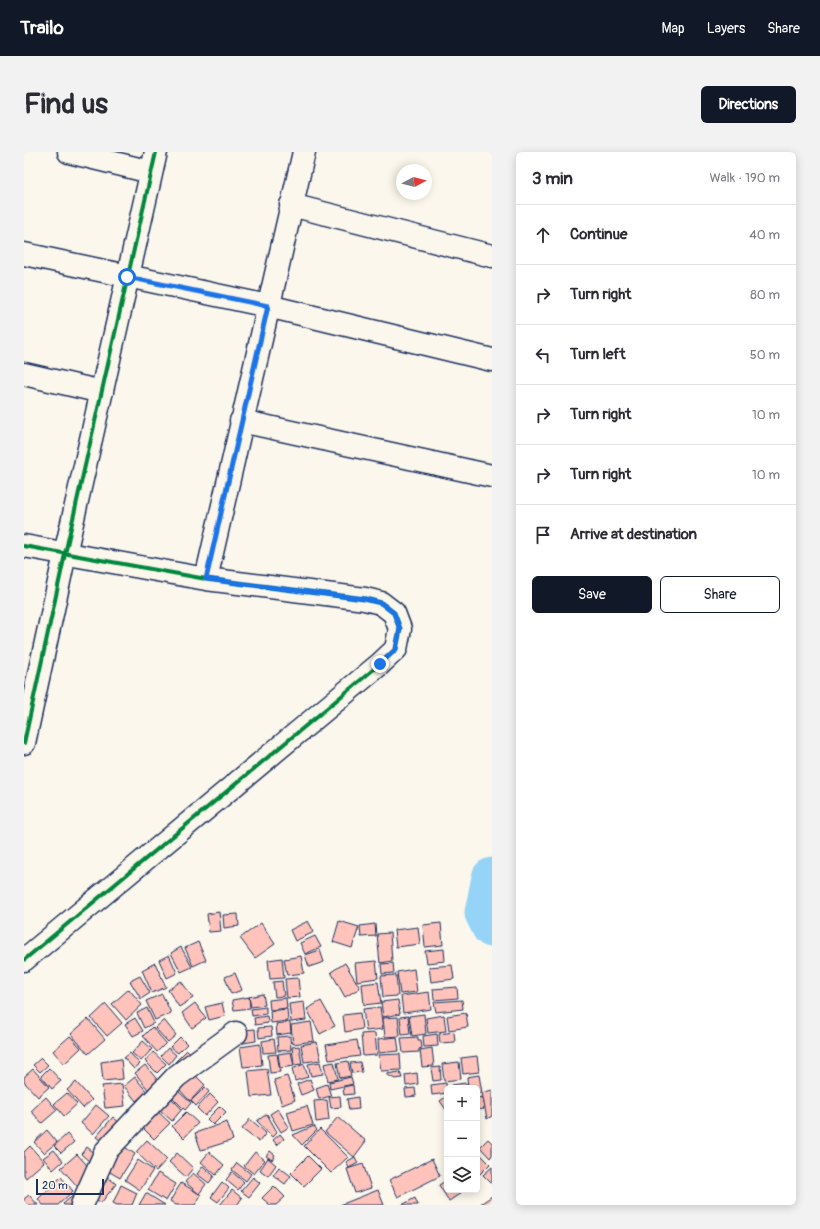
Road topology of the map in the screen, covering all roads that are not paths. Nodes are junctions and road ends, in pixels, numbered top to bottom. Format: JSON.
{"nodes":[{"id":1,"x":69,"y":152,"type":"edge"},
{"id":2,"x":304,"y":152,"type":"edge"},
{"id":3,"x":154,"y":162,"type":"edge"},
{"id":4,"x":291,"y":205,"type":"junction"},
{"id":5,"x":24,"y":254,"type":"edge"},
{"id":6,"x":492,"y":256,"type":"edge"},
{"id":7,"x":127,"y":277,"type":"junction"},
{"id":8,"x":268,"y":306,"type":"junction"},
{"id":9,"x":492,"y":360,"type":"edge"},
{"id":10,"x":24,"y":374,"type":"edge"},
{"id":11,"x":102,"y":392,"type":"junction"},
{"id":12,"x":241,"y":421,"type":"junction"},
{"id":13,"x":492,"y":476,"type":"edge"},
{"id":14,"x":24,"y":546,"type":"edge"},
{"id":15,"x":65,"y":554,"type":"junction"},
{"id":16,"x":206,"y":579,"type":"junction"},
{"id":17,"x":24,"y":743,"type":"edge"},
{"id":18,"x":24,"y":960,"type":"edge"},
{"id":19,"x":236,"y":1033,"type":"dead end"},
{"id":20,"x":82,"y":1205,"type":"edge"}],
"edges":[{"from":1,"to":3,"type":"street"},
{"from":2,"to":4,"type":"street"},
{"from":3,"to":7,"type":"street"},
{"from":4,"to":6,"type":"street"},
{"from":4,"to":8,"type":"street"},
{"from":5,"to":7,"type":"street"},
{"from":7,"to":8,"type":"street"},
{"from":7,"to":11,"type":"street"},
{"from":8,"to":9,"type":"street"},
{"from":8,"to":12,"type":"street"},
{"from":10,"to":11,"type":"street"},
{"from":11,"to":15,"type":"street"},
{"from":12,"to":13,"type":"street"},
{"from":12,"to":16,"type":"street"},
{"from":14,"to":15,"type":"street"},
{"from":15,"to":16,"type":"street"},
{"from":15,"to":17,"type":"street"},
{"from":16,"to":18,"type":"street"},
{"from":19,"to":20,"type":"street"}]}
